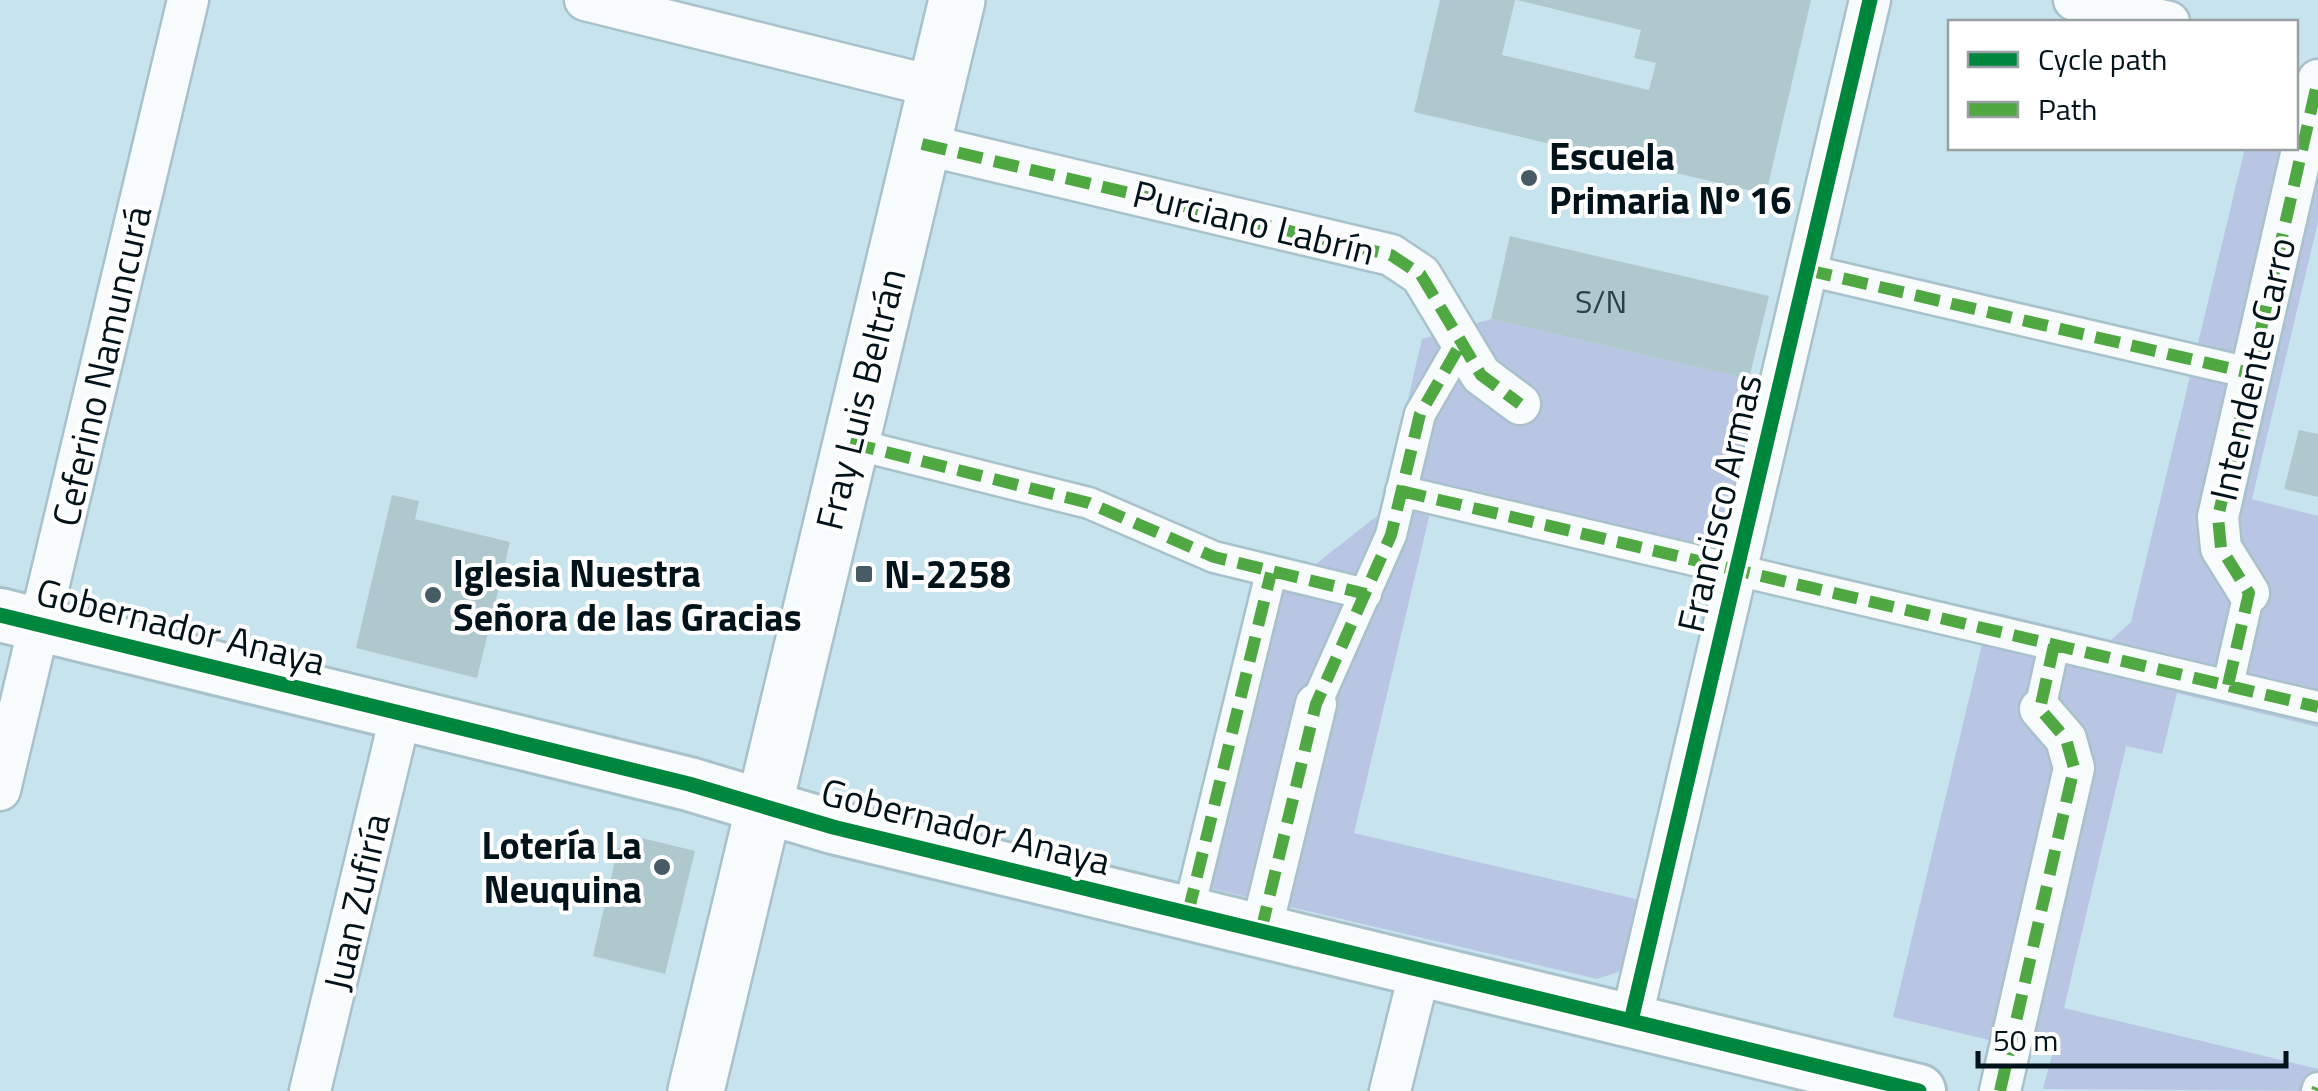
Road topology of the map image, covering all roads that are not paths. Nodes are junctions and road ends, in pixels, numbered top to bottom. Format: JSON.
{"nodes":[{"id":1,"x":188,"y":0,"type":"edge"},
{"id":2,"x":586,"y":0,"type":"edge"},
{"id":3,"x":957,"y":0,"type":"edge"},
{"id":4,"x":1870,"y":0,"type":"edge"},
{"id":5,"x":2074,"y":0,"type":"edge"},
{"id":6,"x":2160,"y":20,"type":"edge"},
{"id":7,"x":2318,"y":80,"type":"edge"},
{"id":8,"x":936,"y":87,"type":"junction"},
{"id":9,"x":922,"y":144,"type":"junction"},
{"id":10,"x":1807,"y":270,"type":"junction"},
{"id":11,"x":1460,"y":345,"type":"junction"},
{"id":12,"x":2250,"y":373,"type":"junction"},
{"id":13,"x":1520,"y":404,"type":"dead end"},
{"id":14,"x":850,"y":443,"type":"junction"},
{"id":15,"x":1402,"y":490,"type":"junction"},
{"id":16,"x":1737,"y":570,"type":"junction"},
{"id":17,"x":1271,"y":573,"type":"junction"},
{"id":18,"x":2249,"y":593,"type":"joint"},
{"id":19,"x":1366,"y":594,"type":"junction"},
{"id":20,"x":20,"y":620,"type":"edge"},
{"id":21,"x":2054,"y":645,"type":"junction"},
{"id":22,"x":2228,"y":685,"type":"junction"},
{"id":23,"x":1316,"y":704,"type":"joint"},
{"id":24,"x":2318,"y":706,"type":"edge"},
{"id":25,"x":2040,"y":709,"type":"joint"},
{"id":26,"x":401,"y":713,"type":"junction"},
{"id":27,"x":0,"y":790,"type":"edge"},
{"id":28,"x":762,"y":806,"type":"junction"},
{"id":29,"x":1188,"y":914,"type":"junction"},
{"id":30,"x":1261,"y":931,"type":"junction"},
{"id":31,"x":1420,"y":970,"type":"junction"},
{"id":32,"x":1631,"y":1021,"type":"junction"},
{"id":33,"x":310,"y":1091,"type":"edge"},
{"id":34,"x":696,"y":1091,"type":"edge"},
{"id":35,"x":1390,"y":1091,"type":"edge"},
{"id":36,"x":1919,"y":1091,"type":"edge"},
{"id":37,"x":2000,"y":1091,"type":"edge"}],
"edges":[{"from":1,"to":20,"type":"street","name":"Ceferino Namuncurá"},
{"from":2,"to":8,"type":"street"},
{"from":3,"to":8,"type":"main road","name":"Fray Luis Beltrán"},
{"from":4,"to":10,"type":"street","name":"Francisco Armas"},
{"from":5,"to":6,"type":"street"},
{"from":7,"to":12,"type":"street","name":"Intendente Carro"},
{"from":8,"to":9,"type":"main road","name":"Fray Luis Beltrán"},
{"from":9,"to":11,"type":"street","name":"Purciano Labrín"},
{"from":9,"to":14,"type":"main road","name":"Fray Luis Beltrán"},
{"from":10,"to":12,"type":"street"},
{"from":10,"to":16,"type":"street","name":"Francisco Armas"},
{"from":11,"to":13,"type":"street","name":"Purciano Labrín"},
{"from":11,"to":15,"type":"street"},
{"from":12,"to":18,"type":"street","name":"Intendente Carro"},
{"from":14,"to":17,"type":"street"},
{"from":14,"to":28,"type":"main road","name":"Fray Luis Beltrán"},
{"from":15,"to":16,"type":"street"},
{"from":15,"to":19,"type":"street"},
{"from":16,"to":21,"type":"street"},
{"from":16,"to":32,"type":"street","name":"Francisco Armas"},
{"from":17,"to":19,"type":"street"},
{"from":17,"to":29,"type":"street"},
{"from":18,"to":22,"type":"street"},
{"from":19,"to":23,"type":"street"},
{"from":20,"to":26,"type":"street","name":"Gobernador Anaya"},
{"from":20,"to":27,"type":"street","name":"Ceferino Namuncurá"},
{"from":21,"to":22,"type":"street"},
{"from":21,"to":25,"type":"street"},
{"from":22,"to":24,"type":"street"},
{"from":23,"to":30,"type":"street"},
{"from":25,"to":37,"type":"street"},
{"from":26,"to":28,"type":"street","name":"Gobernador Anaya"},
{"from":26,"to":33,"type":"street","name":"Juan Zufiría"},
{"from":28,"to":29,"type":"street","name":"Gobernador Anaya"},
{"from":28,"to":34,"type":"main road","name":"Fray Luis Beltrán"},
{"from":29,"to":30,"type":"street","name":"Gobernador Anaya"},
{"from":30,"to":31,"type":"street","name":"Gobernador Anaya"},
{"from":31,"to":32,"type":"street","name":"Gobernador Anaya"},
{"from":31,"to":35,"type":"street"},
{"from":32,"to":36,"type":"street","name":"Gobernador Anaya"}]}
